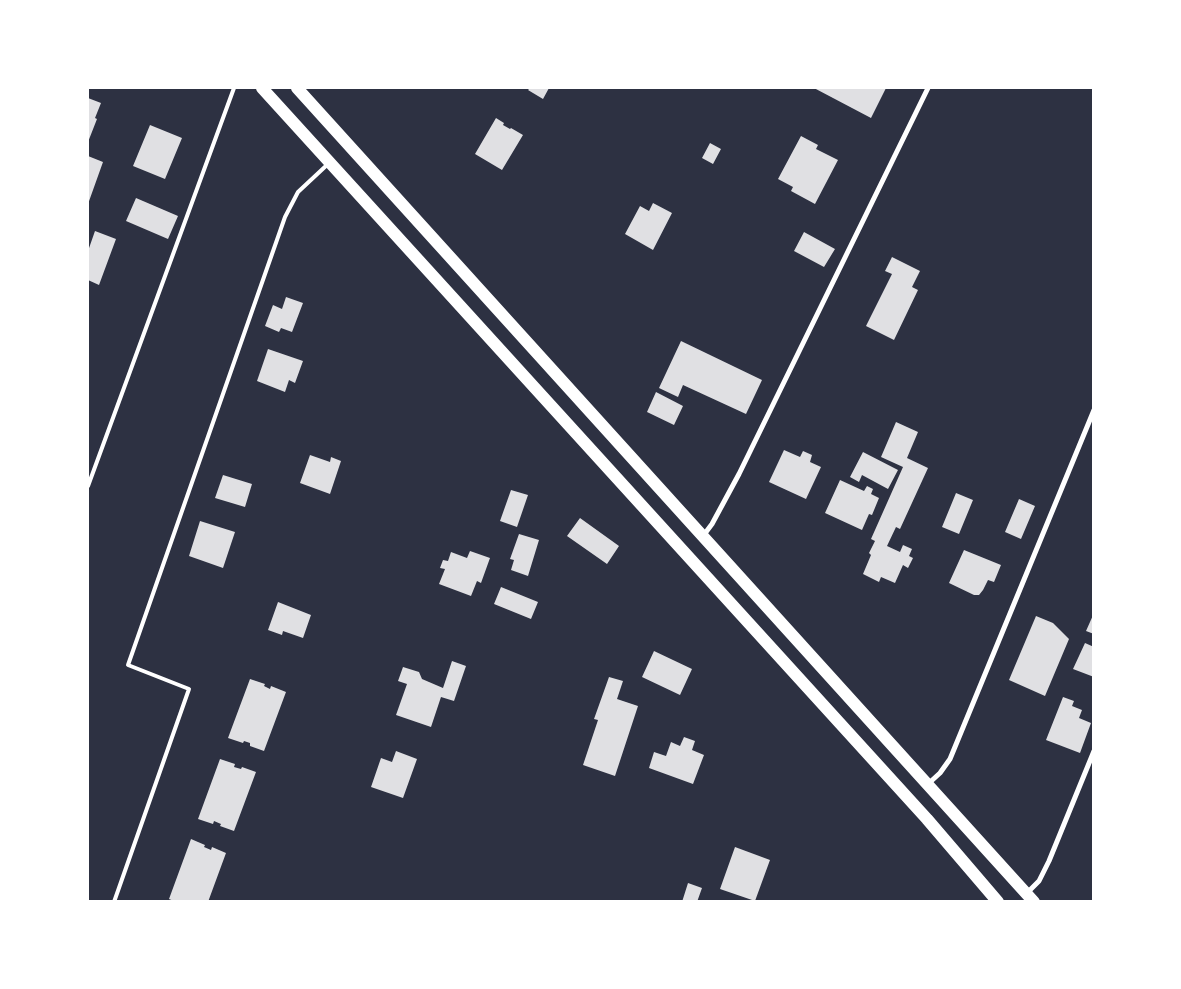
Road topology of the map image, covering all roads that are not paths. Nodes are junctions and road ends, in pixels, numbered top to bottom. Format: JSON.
{"nodes":[{"id":1,"x":234,"y":88,"type":"edge"},
{"id":2,"x":262,"y":88,"type":"edge"},
{"id":3,"x":297,"y":88,"type":"edge"},
{"id":4,"x":928,"y":88,"type":"edge"},
{"id":5,"x":330,"y":163,"type":"junction"},
{"id":6,"x":1094,"y":410,"type":"edge"},
{"id":7,"x":88,"y":486,"type":"edge"},
{"id":8,"x":702,"y":536,"type":"junction"},
{"id":9,"x":1094,"y":751,"type":"edge"},
{"id":10,"x":928,"y":784,"type":"junction"},
{"id":11,"x":1031,"y":897,"type":"edge"},
{"id":12,"x":114,"y":902,"type":"edge"},
{"id":13,"x":998,"y":902,"type":"edge"}],
"edges":[{"from":1,"to":7,"type":"lane"},
{"from":2,"to":5,"type":"main road"},
{"from":3,"to":8,"type":"main road"},
{"from":4,"to":8,"type":"street"},
{"from":5,"to":12,"type":"lane"},
{"from":5,"to":13,"type":"main road"},
{"from":6,"to":10,"type":"street"},
{"from":8,"to":10,"type":"main road"},
{"from":9,"to":11,"type":"street"},
{"from":10,"to":11,"type":"main road"}]}
